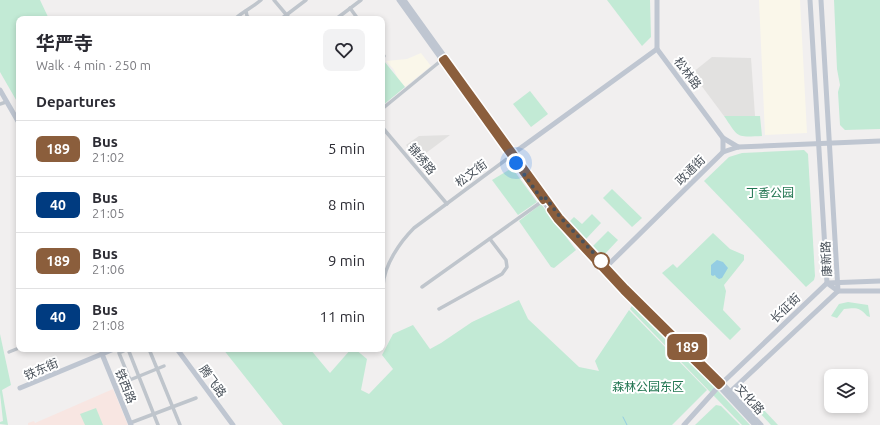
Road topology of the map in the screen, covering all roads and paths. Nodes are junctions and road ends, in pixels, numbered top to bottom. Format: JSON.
{"nodes":[{"id":1,"x":261,"y":0,"type":"edge"},
{"id":2,"x":274,"y":0,"type":"edge"},
{"id":3,"x":306,"y":0,"type":"edge"},
{"id":4,"x":361,"y":0,"type":"edge"},
{"id":5,"x":399,"y":0,"type":"edge"},
{"id":6,"x":404,"y":0,"type":"edge"},
{"id":7,"x":657,"y":0,"type":"edge"},
{"id":8,"x":810,"y":0,"type":"edge"},
{"id":9,"x":821,"y":0,"type":"edge"},
{"id":10,"x":350,"y":8,"type":"junction"},
{"id":11,"x":246,"y":11,"type":"junction"},
{"id":12,"x":286,"y":15,"type":"joint"},
{"id":13,"x":239,"y":16,"type":"edge"},
{"id":14,"x":247,"y":16,"type":"edge"},
{"id":15,"x":340,"y":16,"type":"edge"},
{"id":16,"x":356,"y":16,"type":"edge"},
{"id":17,"x":657,"y":49,"type":"junction"},
{"id":18,"x":444,"y":59,"type":"junction"},
{"id":19,"x":0,"y":90,"type":"edge"},
{"id":20,"x":6,"y":102,"type":"junction"},
{"id":21,"x":0,"y":104,"type":"edge"},
{"id":22,"x":385,"y":107,"type":"edge"},
{"id":23,"x":16,"y":118,"type":"edge"},
{"id":24,"x":385,"y":130,"type":"edge"},
{"id":25,"x":723,"y":138,"type":"junction"},
{"id":26,"x":880,"y":141,"type":"edge"},
{"id":27,"x":830,"y":142,"type":"junction"},
{"id":28,"x":818,"y":143,"type":"junction"},
{"id":29,"x":738,"y":147,"type":"junction"},
{"id":30,"x":723,"y":152,"type":"junction"},
{"id":31,"x":512,"y":154,"type":"junction"},
{"id":32,"x":545,"y":199,"type":"junction"},
{"id":33,"x":448,"y":204,"type":"junction"},
{"id":34,"x":490,"y":239,"type":"junction"},
{"id":35,"x":605,"y":268,"type":"junction"},
{"id":36,"x":385,"y":278,"type":"edge"},
{"id":37,"x":837,"y":281,"type":"junction"},
{"id":38,"x":880,"y":281,"type":"edge"},
{"id":39,"x":827,"y":282,"type":"junction"},
{"id":40,"x":422,"y":287,"type":"dead end"},
{"id":41,"x":838,"y":291,"type":"junction"},
{"id":42,"x":880,"y":291,"type":"edge"},
{"id":43,"x":439,"y":309,"type":"dead end"},
{"id":44,"x":16,"y":349,"type":"edge"},
{"id":45,"x":9,"y":352,"type":"dead end"},
{"id":46,"x":101,"y":352,"type":"edge"},
{"id":47,"x":121,"y":352,"type":"edge"},
{"id":48,"x":129,"y":352,"type":"edge"},
{"id":49,"x":150,"y":352,"type":"edge"},
{"id":50,"x":179,"y":352,"type":"edge"},
{"id":51,"x":164,"y":366,"type":"dead end"},
{"id":52,"x":157,"y":369,"type":"junction"},
{"id":53,"x":139,"y":376,"type":"junction"},
{"id":54,"x":130,"y":380,"type":"junction"},
{"id":55,"x":721,"y":384,"type":"junction"},
{"id":56,"x":115,"y":386,"type":"junction"},
{"id":57,"x":20,"y":388,"type":"dead end"},
{"id":58,"x":730,"y":392,"type":"junction"},
{"id":59,"x":196,"y":398,"type":"dead end"},
{"id":60,"x":172,"y":407,"type":"junction"},
{"id":61,"x":154,"y":414,"type":"junction"},
{"id":62,"x":131,"y":424,"type":"edge"},
{"id":63,"x":158,"y":425,"type":"edge"},
{"id":64,"x":180,"y":425,"type":"edge"},
{"id":65,"x":233,"y":425,"type":"edge"},
{"id":66,"x":684,"y":425,"type":"edge"},
{"id":67,"x":755,"y":425,"type":"edge"},
{"id":68,"x":761,"y":425,"type":"edge"}],
"edges":[{"from":1,"to":11,"type":"street"},
{"from":2,"to":12,"type":"street"},
{"from":3,"to":12,"type":"street"},
{"from":4,"to":10,"type":"street"},
{"from":5,"to":18,"type":"main road","name":"文化路"},
{"from":6,"to":18,"type":"main road","name":"文化路"},
{"from":7,"to":17,"type":"main road"},
{"from":8,"to":28,"type":"main road","name":"康新路"},
{"from":9,"to":27,"type":"main road","name":"康新路"},
{"from":10,"to":15,"type":"street"},
{"from":10,"to":16,"type":"street"},
{"from":11,"to":13,"type":"street"},
{"from":11,"to":14,"type":"street"},
{"from":17,"to":25,"type":"main road","name":"松林路"},
{"from":17,"to":31,"type":"main road","name":"松文街"},
{"from":18,"to":22,"type":"street"},
{"from":18,"to":31,"type":"main road","name":"文化路"},
{"from":19,"to":20,"type":"main road"},
{"from":20,"to":21,"type":"street"},
{"from":20,"to":23,"type":"main road"},
{"from":24,"to":33,"type":"street","name":"锦绣路"},
{"from":25,"to":29,"type":"main road"},
{"from":25,"to":30,"type":"main road"},
{"from":26,"to":27,"type":"main road"},
{"from":27,"to":28,"type":"main road","name":"政通街"},
{"from":27,"to":37,"type":"main road","name":"康新路"},
{"from":28,"to":29,"type":"main road","name":"政通街"},
{"from":28,"to":39,"type":"main road","name":"康新路"},
{"from":29,"to":30,"type":"main road","name":"政通街"},
{"from":30,"to":35,"type":"main road","name":"政通街"},
{"from":31,"to":32,"type":"main road","name":"文化路"},
{"from":31,"to":33,"type":"street","name":"松文街"},
{"from":32,"to":34,"type":"street"},
{"from":32,"to":35,"type":"main road","name":"文化路"},
{"from":33,"to":36,"type":"street","name":"松文街"},
{"from":34,"to":40,"type":"street"},
{"from":34,"to":43,"type":"street"},
{"from":35,"to":55,"type":"main road","name":"文化路"},
{"from":37,"to":38,"type":"main road"},
{"from":37,"to":39,"type":"main road"},
{"from":37,"to":41,"type":"main road","name":"康新路"},
{"from":39,"to":41,"type":"main road","name":"康新路"},
{"from":39,"to":55,"type":"main road","name":"长征街"},
{"from":41,"to":42,"type":"main road"},
{"from":41,"to":58,"type":"main road","name":"长征街"},
{"from":44,"to":45,"type":"street"},
{"from":46,"to":56,"type":"main road","name":"铁西路"},
{"from":46,"to":57,"type":"main road","name":"铁东街"},
{"from":47,"to":54,"type":"street"},
{"from":48,"to":53,"type":"street"},
{"from":49,"to":52,"type":"street"},
{"from":50,"to":65,"type":"main road","name":"腾飞路"},
{"from":51,"to":52,"type":"street"},
{"from":52,"to":53,"type":"street"},
{"from":52,"to":60,"type":"street"},
{"from":53,"to":54,"type":"street"},
{"from":53,"to":61,"type":"street"},
{"from":54,"to":56,"type":"street"},
{"from":55,"to":58,"type":"main road","name":"文化路"},
{"from":55,"to":66,"type":"main road","name":"长征街"},
{"from":55,"to":67,"type":"main road","name":"文化路"},
{"from":56,"to":62,"type":"main road","name":"铁西路"},
{"from":58,"to":68,"type":"main road","name":"文化路"},
{"from":59,"to":60,"type":"street"},
{"from":60,"to":61,"type":"street"},
{"from":60,"to":64,"type":"street"},
{"from":61,"to":62,"type":"street"},
{"from":61,"to":63,"type":"street"}]}
